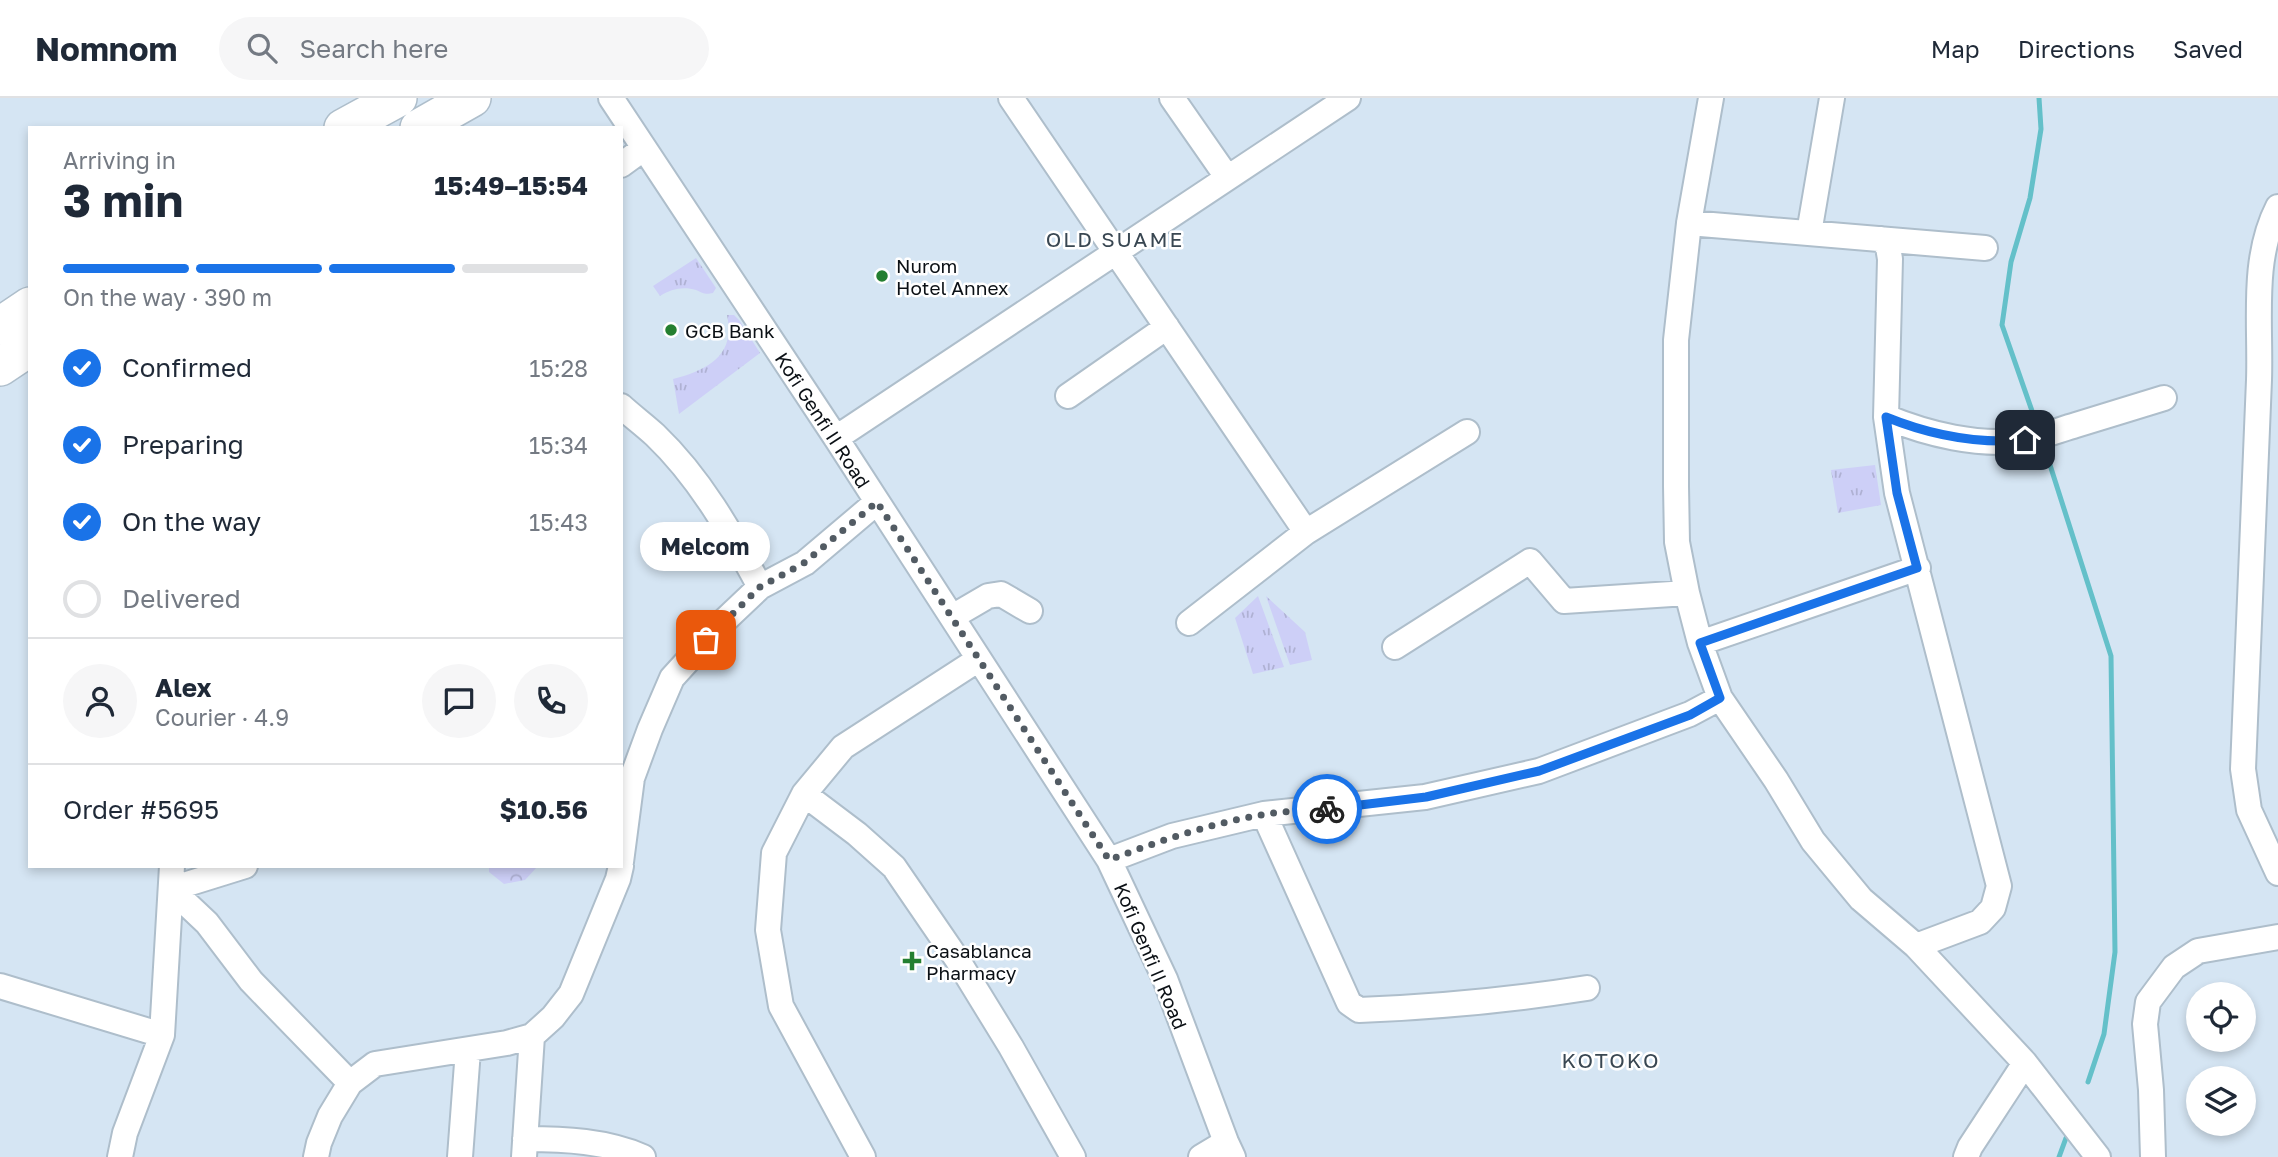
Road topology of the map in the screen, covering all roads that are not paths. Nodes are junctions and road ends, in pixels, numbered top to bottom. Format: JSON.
{"nodes":[{"id":1,"x":398,"y":98,"type":"edge"},
{"id":2,"x":472,"y":98,"type":"edge"},
{"id":3,"x":611,"y":98,"type":"edge"},
{"id":4,"x":1011,"y":98,"type":"edge"},
{"id":5,"x":1172,"y":98,"type":"edge"},
{"id":6,"x":1348,"y":98,"type":"edge"},
{"id":7,"x":1711,"y":98,"type":"edge"},
{"id":8,"x":1832,"y":98,"type":"edge"},
{"id":9,"x":347,"y":126,"type":"edge"},
{"id":10,"x":423,"y":126,"type":"edge"},
{"id":11,"x":643,"y":149,"type":"junction"},
{"id":12,"x":623,"y":164,"type":"edge"},
{"id":13,"x":1227,"y":177,"type":"junction"},
{"id":14,"x":2278,"y":207,"type":"edge"},
{"id":15,"x":1689,"y":223,"type":"junction"},
{"id":16,"x":1809,"y":233,"type":"junction"},
{"id":17,"x":1881,"y":239,"type":"junction"},
{"id":18,"x":1985,"y":248,"type":"dead end"},
{"id":19,"x":1117,"y":251,"type":"junction"},
{"id":20,"x":28,"y":307,"type":"edge"},
{"id":21,"x":0,"y":326,"type":"edge"},
{"id":22,"x":1167,"y":327,"type":"junction"},
{"id":23,"x":28,"y":347,"type":"edge"},
{"id":24,"x":0,"y":367,"type":"edge"},
{"id":25,"x":1068,"y":396,"type":"dead end"},
{"id":26,"x":2164,"y":398,"type":"dead end"},
{"id":27,"x":623,"y":408,"type":"edge"},
{"id":28,"x":1886,"y":417,"type":"junction"},
{"id":29,"x":1467,"y":432,"type":"dead end"},
{"id":30,"x":835,"y":438,"type":"junction"},
{"id":31,"x":877,"y":502,"type":"junction"},
{"id":32,"x":1306,"y":532,"type":"junction"},
{"id":33,"x":1917,"y":568,"type":"junction"},
{"id":34,"x":760,"y":587,"type":"junction"},
{"id":35,"x":1687,"y":593,"type":"junction"},
{"id":36,"x":1030,"y":611,"type":"dead end"},
{"id":37,"x":952,"y":617,"type":"junction"},
{"id":38,"x":1189,"y":623,"type":"dead end"},
{"id":39,"x":1700,"y":643,"type":"junction"},
{"id":40,"x":1395,"y":647,"type":"dead end"},
{"id":41,"x":979,"y":659,"type":"junction"},
{"id":42,"x":1720,"y":698,"type":"junction"},
{"id":43,"x":804,"y":794,"type":"junction"},
{"id":44,"x":1264,"y":814,"type":"junction"},
{"id":45,"x":623,"y":848,"type":"edge"},
{"id":46,"x":1109,"y":860,"type":"junction"},
{"id":47,"x":233,"y":868,"type":"edge"},
{"id":48,"x":620,"y":868,"type":"edge"},
{"id":49,"x":2278,"y":873,"type":"edge"},
{"id":50,"x":171,"y":878,"type":"edge"},
{"id":51,"x":2278,"y":937,"type":"edge"},
{"id":52,"x":1916,"y":946,"type":"junction"},
{"id":53,"x":0,"y":986,"type":"edge"},
{"id":54,"x":1587,"y":988,"type":"dead end"},
{"id":55,"x":162,"y":1035,"type":"junction"},
{"id":56,"x":532,"y":1036,"type":"junction"},
{"id":57,"x":468,"y":1050,"type":"junction"},
{"id":58,"x":2025,"y":1063,"type":"junction"},
{"id":59,"x":350,"y":1083,"type":"junction"},
{"id":60,"x":524,"y":1148,"type":"edge"},
{"id":61,"x":1229,"y":1150,"type":"edge"},
{"id":62,"x":120,"y":1157,"type":"edge"},
{"id":63,"x":316,"y":1157,"type":"edge"},
{"id":64,"x":460,"y":1157,"type":"edge"},
{"id":65,"x":643,"y":1157,"type":"edge"},
{"id":66,"x":863,"y":1157,"type":"edge"},
{"id":67,"x":1073,"y":1157,"type":"edge"},
{"id":68,"x":1201,"y":1157,"type":"edge"},
{"id":69,"x":1966,"y":1157,"type":"edge"},
{"id":70,"x":2098,"y":1157,"type":"edge"},
{"id":71,"x":2153,"y":1157,"type":"edge"}],
"edges":[{"from":1,"to":9,"type":"highway"},
{"from":2,"to":10,"type":"highway"},
{"from":3,"to":11,"type":"street","name":"Kofi Genfi II Road"},
{"from":4,"to":19,"type":"street"},
{"from":5,"to":13,"type":"street"},
{"from":6,"to":13,"type":"street"},
{"from":7,"to":15,"type":"street"},
{"from":8,"to":16,"type":"street"},
{"from":11,"to":12,"type":"street"},
{"from":11,"to":30,"type":"street","name":"Kofi Genfi II Road"},
{"from":13,"to":19,"type":"street"},
{"from":14,"to":49,"type":"street"},
{"from":15,"to":16,"type":"street"},
{"from":15,"to":35,"type":"street"},
{"from":16,"to":17,"type":"street"},
{"from":17,"to":18,"type":"street"},
{"from":17,"to":28,"type":"street"},
{"from":19,"to":22,"type":"street"},
{"from":19,"to":30,"type":"street"},
{"from":20,"to":21,"type":"highway"},
{"from":22,"to":25,"type":"street"},
{"from":22,"to":32,"type":"street"},
{"from":23,"to":24,"type":"highway"},
{"from":26,"to":28,"type":"street"},
{"from":27,"to":34,"type":"street"},
{"from":28,"to":33,"type":"street"},
{"from":29,"to":32,"type":"street"},
{"from":30,"to":31,"type":"street","name":"Kofi Genfi II Road"},
{"from":31,"to":34,"type":"street"},
{"from":31,"to":37,"type":"street","name":"Kofi Genfi II Road"},
{"from":32,"to":38,"type":"street"},
{"from":33,"to":39,"type":"street"},
{"from":33,"to":52,"type":"street"},
{"from":34,"to":45,"type":"street"},
{"from":35,"to":39,"type":"street"},
{"from":35,"to":40,"type":"street"},
{"from":36,"to":37,"type":"street"},
{"from":37,"to":41,"type":"street","name":"Kofi Genfi II Road"},
{"from":39,"to":42,"type":"street"},
{"from":41,"to":43,"type":"street"},
{"from":41,"to":46,"type":"street","name":"Kofi Genfi II Road"},
{"from":42,"to":44,"type":"street"},
{"from":42,"to":52,"type":"street"},
{"from":43,"to":66,"type":"street"},
{"from":43,"to":67,"type":"street"},
{"from":44,"to":46,"type":"street"},
{"from":44,"to":54,"type":"street"},
{"from":46,"to":61,"type":"street","name":"Kofi Genfi II Road"},
{"from":47,"to":50,"type":"street"},
{"from":48,"to":56,"type":"street"},
{"from":50,"to":55,"type":"street"},
{"from":50,"to":59,"type":"street"},
{"from":51,"to":71,"type":"street"},
{"from":52,"to":58,"type":"street"},
{"from":53,"to":55,"type":"street"},
{"from":55,"to":62,"type":"street"},
{"from":56,"to":57,"type":"street"},
{"from":56,"to":60,"type":"street"},
{"from":57,"to":59,"type":"street"},
{"from":57,"to":64,"type":"street"},
{"from":58,"to":69,"type":"street"},
{"from":58,"to":70,"type":"street"},
{"from":59,"to":63,"type":"street"},
{"from":60,"to":65,"type":"street"},
{"from":61,"to":68,"type":"street"}]}
